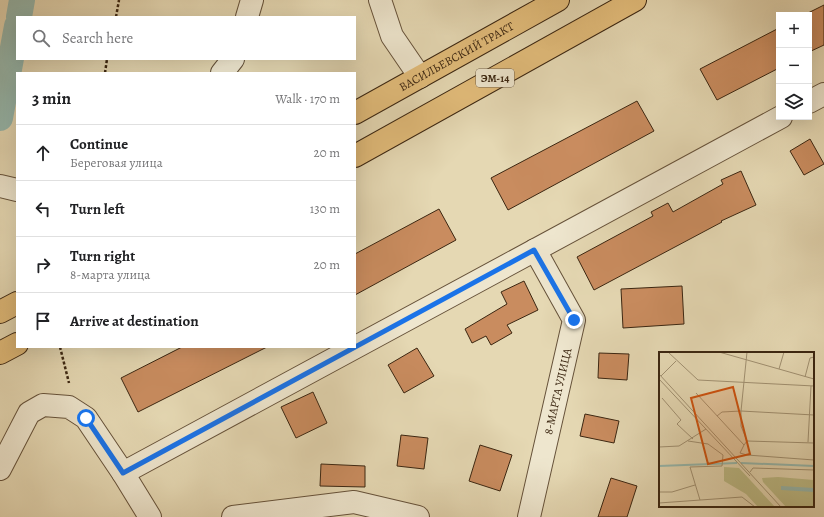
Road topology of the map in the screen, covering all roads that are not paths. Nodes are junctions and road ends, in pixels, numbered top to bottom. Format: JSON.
{"nodes":[{"id":1,"x":252,"y":0,"type":"edge"},
{"id":2,"x":380,"y":0,"type":"edge"},
{"id":3,"x":558,"y":0,"type":"edge"},
{"id":4,"x":635,"y":0,"type":"edge"},
{"id":5,"x":247,"y":16,"type":"edge"},
{"id":6,"x":232,"y":60,"type":"edge"},
{"id":7,"x":223,"y":72,"type":"edge"},
{"id":8,"x":420,"y":77,"type":"junction"},
{"id":9,"x":824,"y":94,"type":"edge"},
{"id":10,"x":812,"y":100,"type":"edge"},
{"id":11,"x":356,"y":112,"type":"edge"},
{"id":12,"x":776,"y":120,"type":"edge"},
{"id":13,"x":356,"y":155,"type":"edge"},
{"id":14,"x":0,"y":186,"type":"edge"},
{"id":15,"x":16,"y":190,"type":"edge"},
{"id":16,"x":534,"y":250,"type":"junction"},
{"id":17,"x":16,"y":303,"type":"edge"},
{"id":18,"x":0,"y":312,"type":"edge"},
{"id":19,"x":16,"y":344,"type":"edge"},
{"id":20,"x":356,"y":347,"type":"edge"},
{"id":21,"x":353,"y":348,"type":"edge"},
{"id":22,"x":0,"y":352,"type":"edge"},
{"id":23,"x":0,"y":468,"type":"edge"},
{"id":24,"x":123,"y":473,"type":"junction"},
{"id":25,"x":150,"y":517,"type":"edge"},
{"id":26,"x":233,"y":517,"type":"edge"},
{"id":27,"x":418,"y":517,"type":"edge"},
{"id":28,"x":529,"y":517,"type":"edge"}],
"edges":[{"from":1,"to":5,"type":"street"},
{"from":2,"to":8,"type":"street"},
{"from":3,"to":8,"type":"main road","name":"ВАСИЛЬЕВСКИЙ ТРАКТ"},
{"from":4,"to":13,"type":"main road","number":"ЭМ-14"},
{"from":6,"to":7,"type":"street"},
{"from":8,"to":11,"type":"main road","name":"ВАСИЛЬЕВСКИЙ ТРАКТ"},
{"from":9,"to":10,"type":"street"},
{"from":12,"to":16,"type":"street"},
{"from":14,"to":15,"type":"street"},
{"from":16,"to":20,"type":"street"},
{"from":16,"to":28,"type":"street","name":"8-МАРТА УЛИЦА"},
{"from":17,"to":18,"type":"main road"},
{"from":19,"to":22,"type":"main road"},
{"from":21,"to":24,"type":"street"},
{"from":23,"to":24,"type":"street"},
{"from":24,"to":25,"type":"street"},
{"from":26,"to":27,"type":"street"}]}
